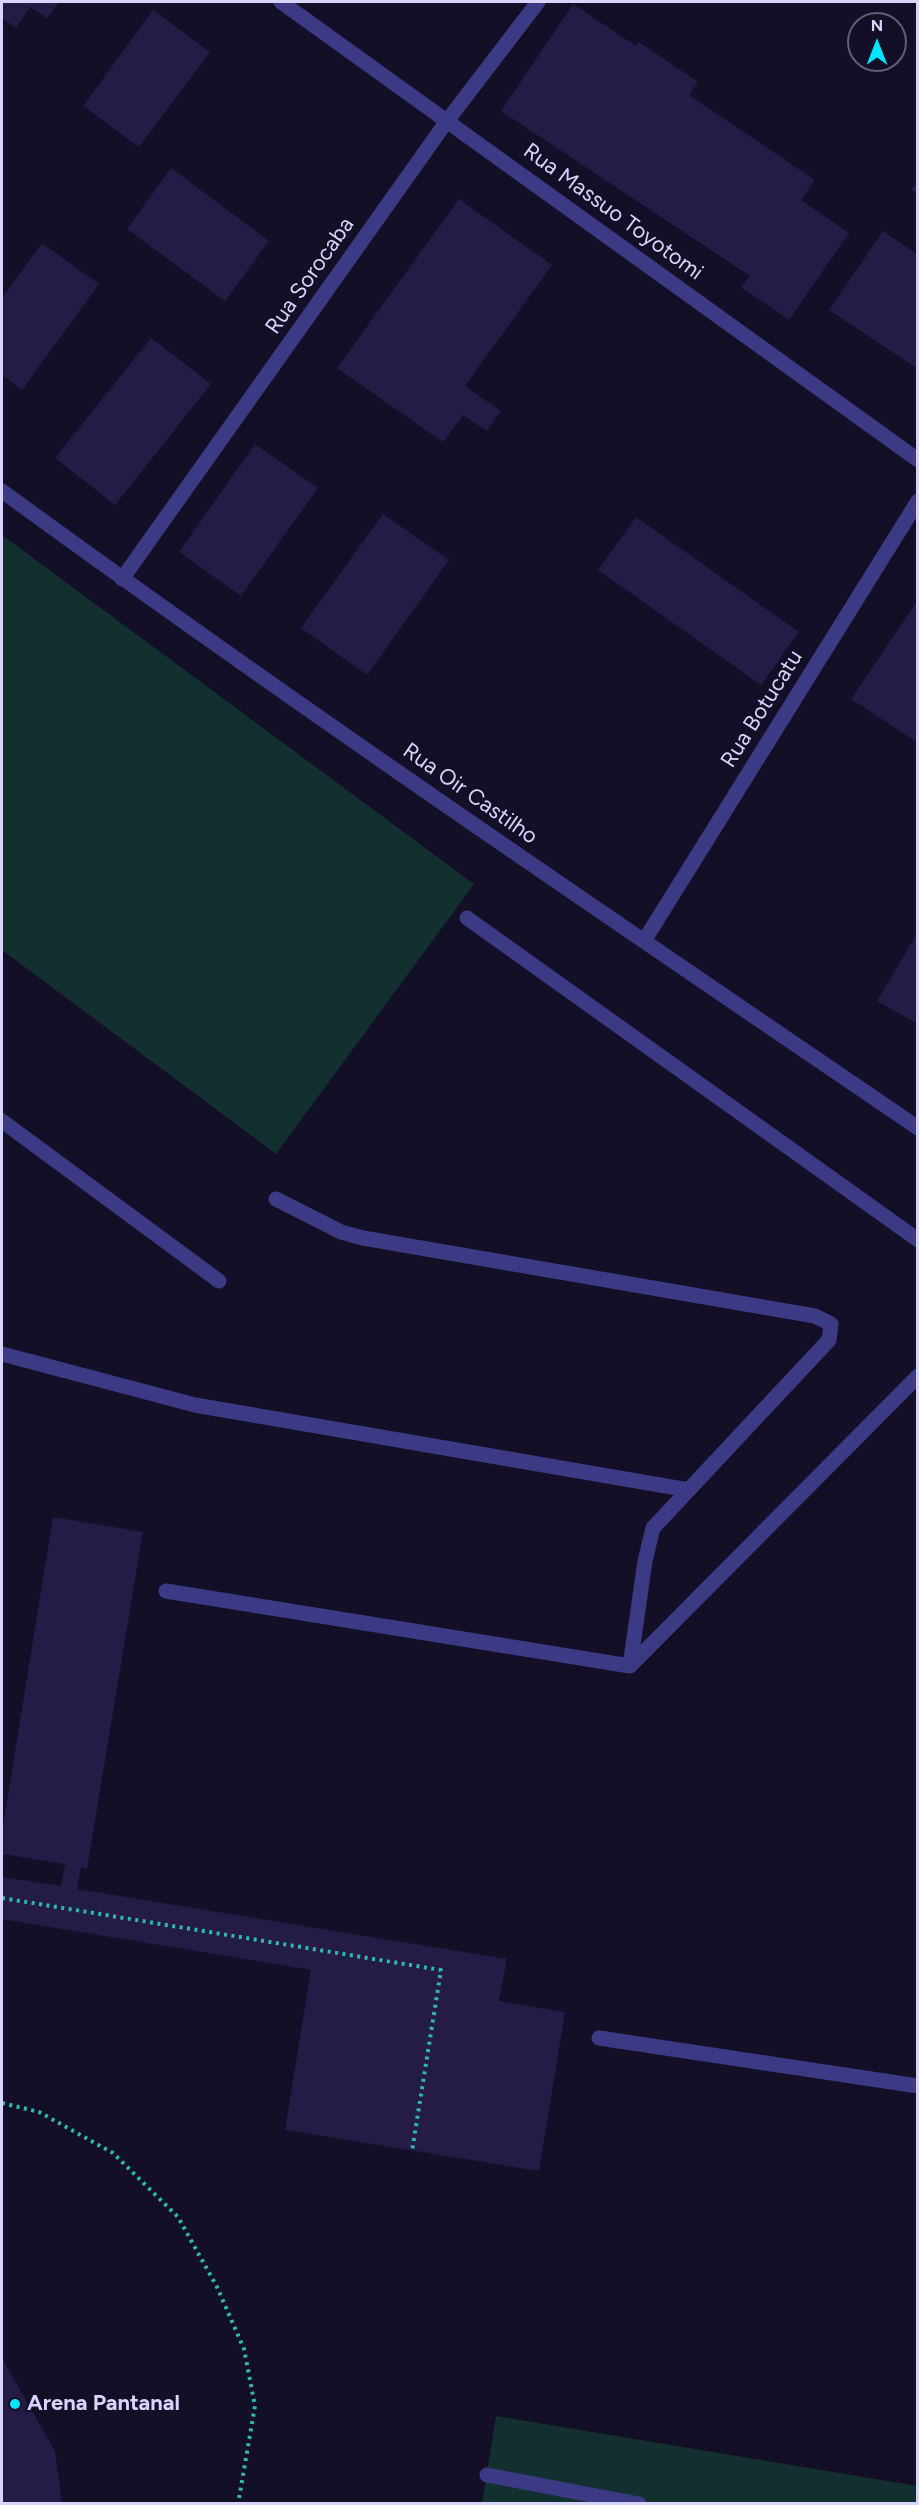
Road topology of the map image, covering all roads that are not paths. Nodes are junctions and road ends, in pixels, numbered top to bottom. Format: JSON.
{"nodes":[{"id":1,"x":281,"y":2,"type":"edge"},
{"id":2,"x":538,"y":2,"type":"edge"},
{"id":3,"x":447,"y":121,"type":"junction"},
{"id":4,"x":918,"y":460,"type":"edge"},
{"id":5,"x":2,"y":491,"type":"edge"},
{"id":6,"x":918,"y":501,"type":"edge"},
{"id":7,"x":122,"y":579,"type":"junction"},
{"id":8,"x":467,"y":918,"type":"dead end"},
{"id":9,"x":644,"y":941,"type":"junction"},
{"id":10,"x":2,"y":1121,"type":"edge"},
{"id":11,"x":918,"y":1128,"type":"edge"},
{"id":12,"x":276,"y":1199,"type":"dead end"},
{"id":13,"x":918,"y":1240,"type":"edge"},
{"id":14,"x":219,"y":1281,"type":"dead end"},
{"id":15,"x":2,"y":1354,"type":"edge"},
{"id":16,"x":918,"y":1376,"type":"edge"},
{"id":17,"x":688,"y":1490,"type":"junction"},
{"id":18,"x":166,"y":1591,"type":"dead end"},
{"id":19,"x":630,"y":1666,"type":"junction"},
{"id":20,"x":599,"y":2038,"type":"dead end"},
{"id":21,"x":918,"y":2086,"type":"edge"},
{"id":22,"x":487,"y":2475,"type":"dead end"},
{"id":23,"x":639,"y":2504,"type":"edge"}],
"edges":[{"from":1,"to":3,"type":"street","name":"Rua Massuo Toyotomi"},
{"from":2,"to":3,"type":"street","name":"Rua Sorocaba"},
{"from":3,"to":4,"type":"street","name":"Rua Massuo Toyotomi"},
{"from":3,"to":7,"type":"street","name":"Rua Sorocaba"},
{"from":5,"to":7,"type":"street","name":"Rua Oir Castilho"},
{"from":6,"to":9,"type":"street","name":"Rua Botucatu"},
{"from":7,"to":9,"type":"street","name":"Rua Oir Castilho"},
{"from":8,"to":13,"type":"street"},
{"from":9,"to":11,"type":"street","name":"Rua Oir Castilho"},
{"from":10,"to":14,"type":"street"},
{"from":12,"to":17,"type":"street"},
{"from":15,"to":17,"type":"street"},
{"from":16,"to":19,"type":"street"},
{"from":17,"to":19,"type":"street"},
{"from":18,"to":19,"type":"street"},
{"from":20,"to":21,"type":"street"},
{"from":22,"to":23,"type":"street"}]}
